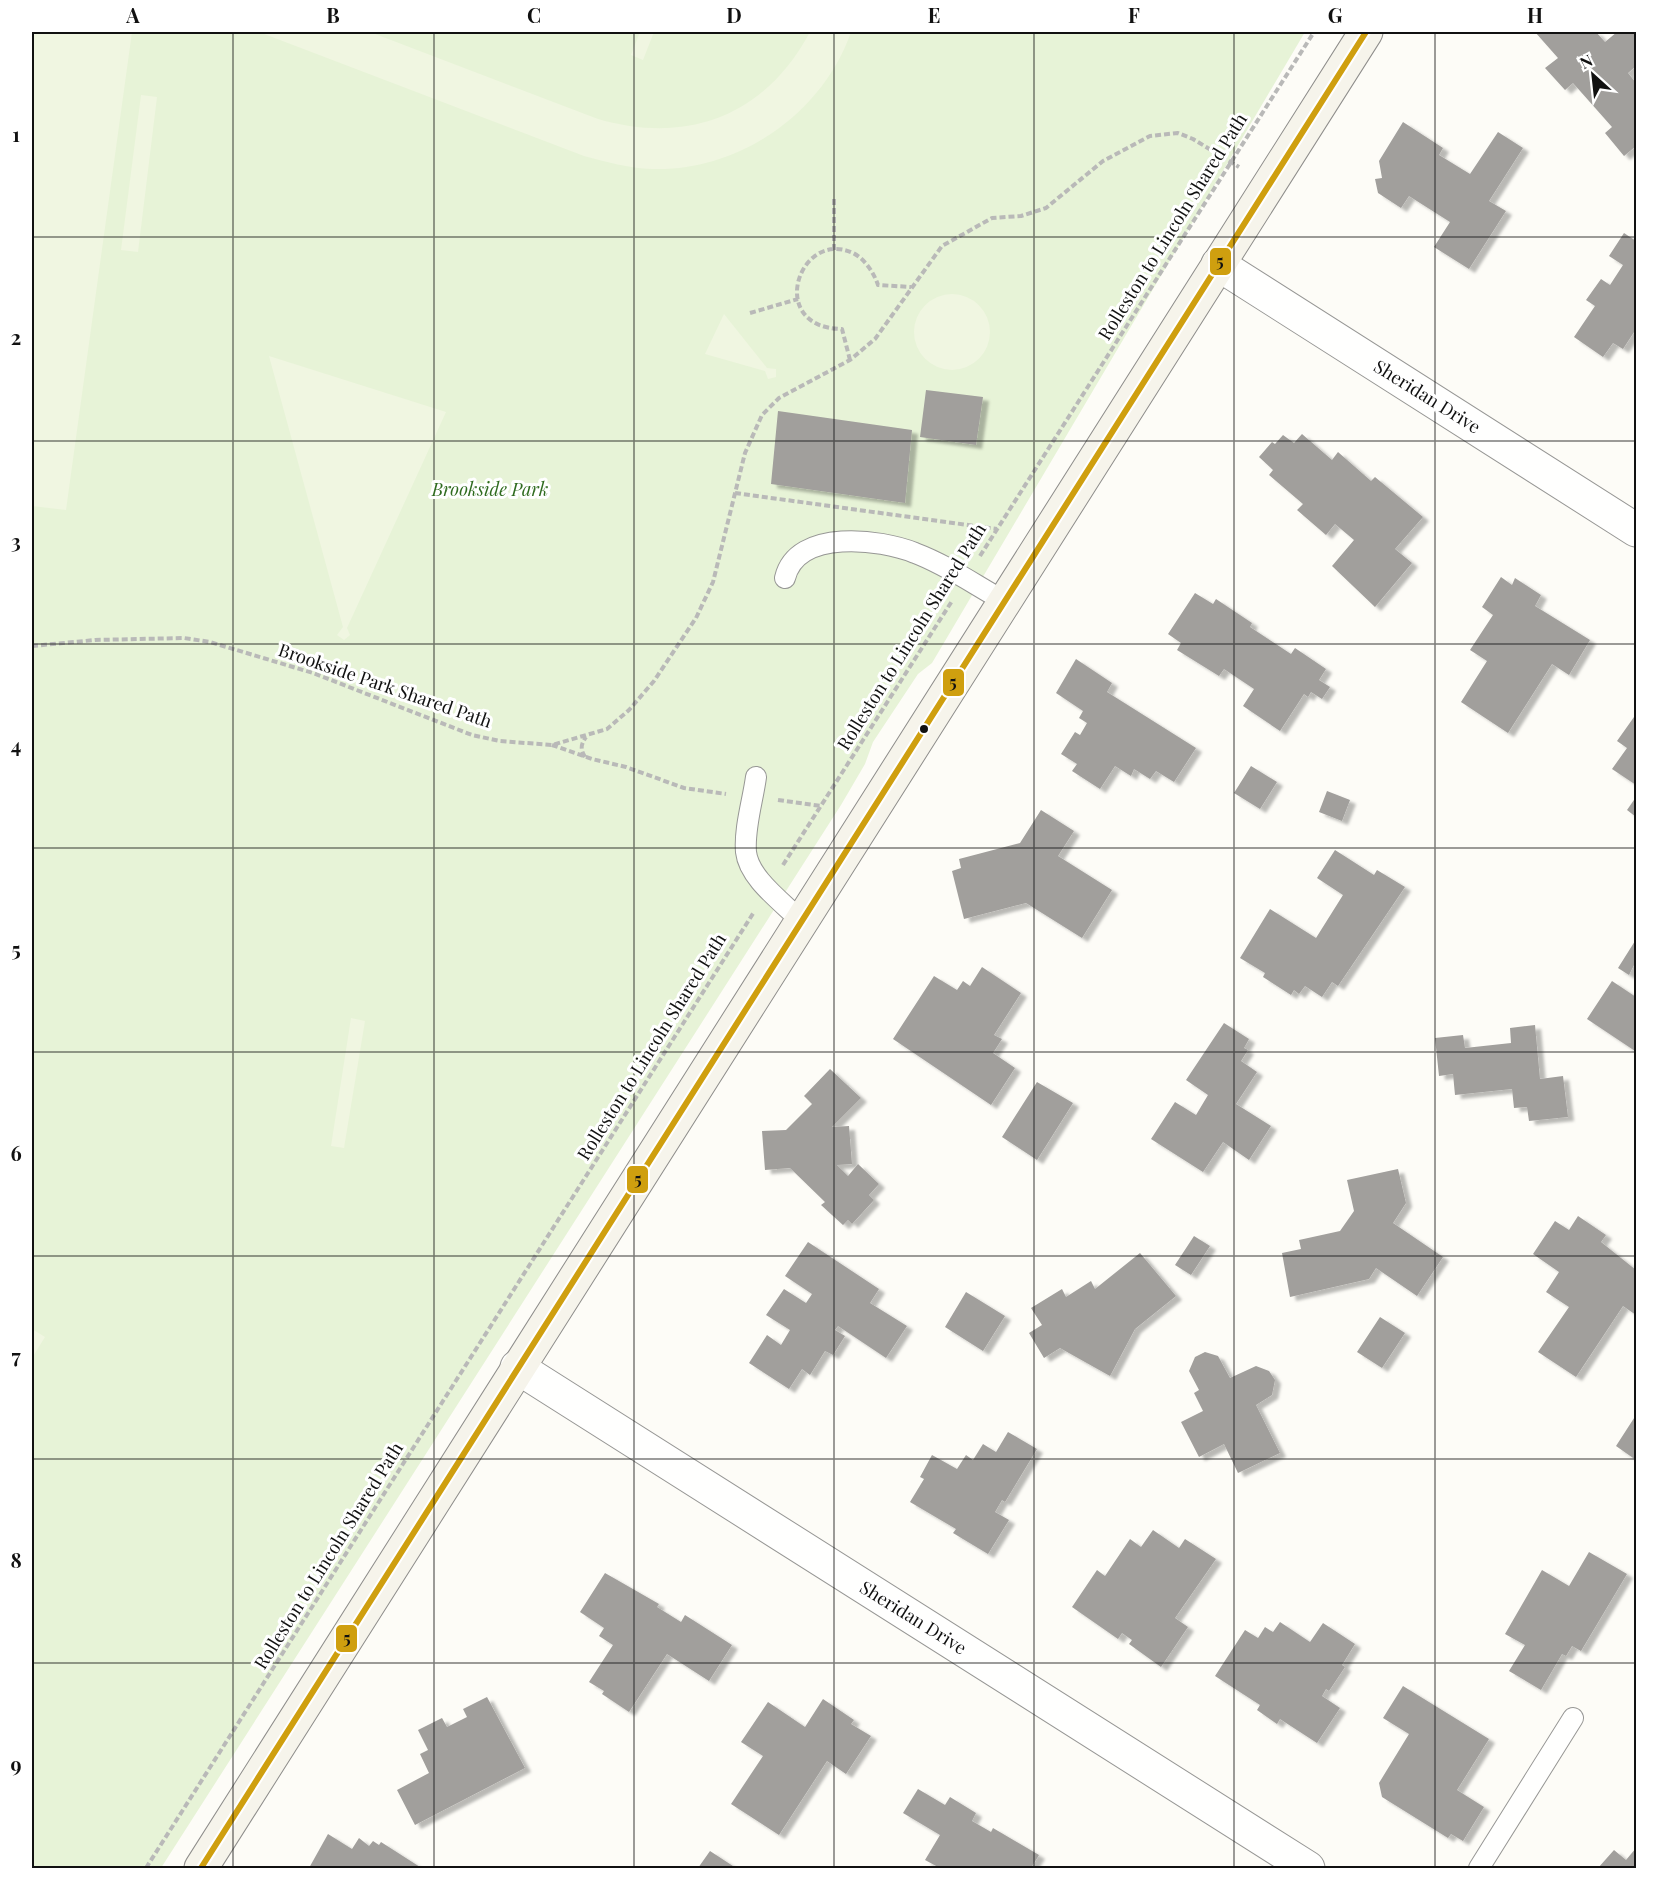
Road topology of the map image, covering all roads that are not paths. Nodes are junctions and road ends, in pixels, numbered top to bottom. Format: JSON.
{"nodes":[{"id":1,"x":1366,"y":32,"type":"edge"},
{"id":2,"x":1218,"y":264,"type":"junction"},
{"id":3,"x":1636,"y":530,"type":"edge"},
{"id":4,"x":785,"y":578,"type":"dead end"},
{"id":5,"x":1004,"y":601,"type":"junction"},
{"id":6,"x":756,"y":777,"type":"dead end"},
{"id":7,"x":801,"y":921,"type":"junction"},
{"id":8,"x":518,"y":1367,"type":"junction"},
{"id":9,"x":1573,"y":1718,"type":"dead end"},
{"id":10,"x":201,"y":1869,"type":"edge"},
{"id":11,"x":1308,"y":1869,"type":"edge"},
{"id":12,"x":1479,"y":1869,"type":"edge"}],
"edges":[{"from":1,"to":2,"type":"main road"},
{"from":2,"to":3,"type":"street","name":"Sheridan Drive"},
{"from":2,"to":5,"type":"main road"},
{"from":4,"to":5,"type":"lane"},
{"from":5,"to":7,"type":"main road"},
{"from":6,"to":7,"type":"lane"},
{"from":7,"to":8,"type":"main road"},
{"from":8,"to":10,"type":"main road"},
{"from":8,"to":11,"type":"street","name":"Sheridan Drive"},
{"from":9,"to":12,"type":"lane"}]}
